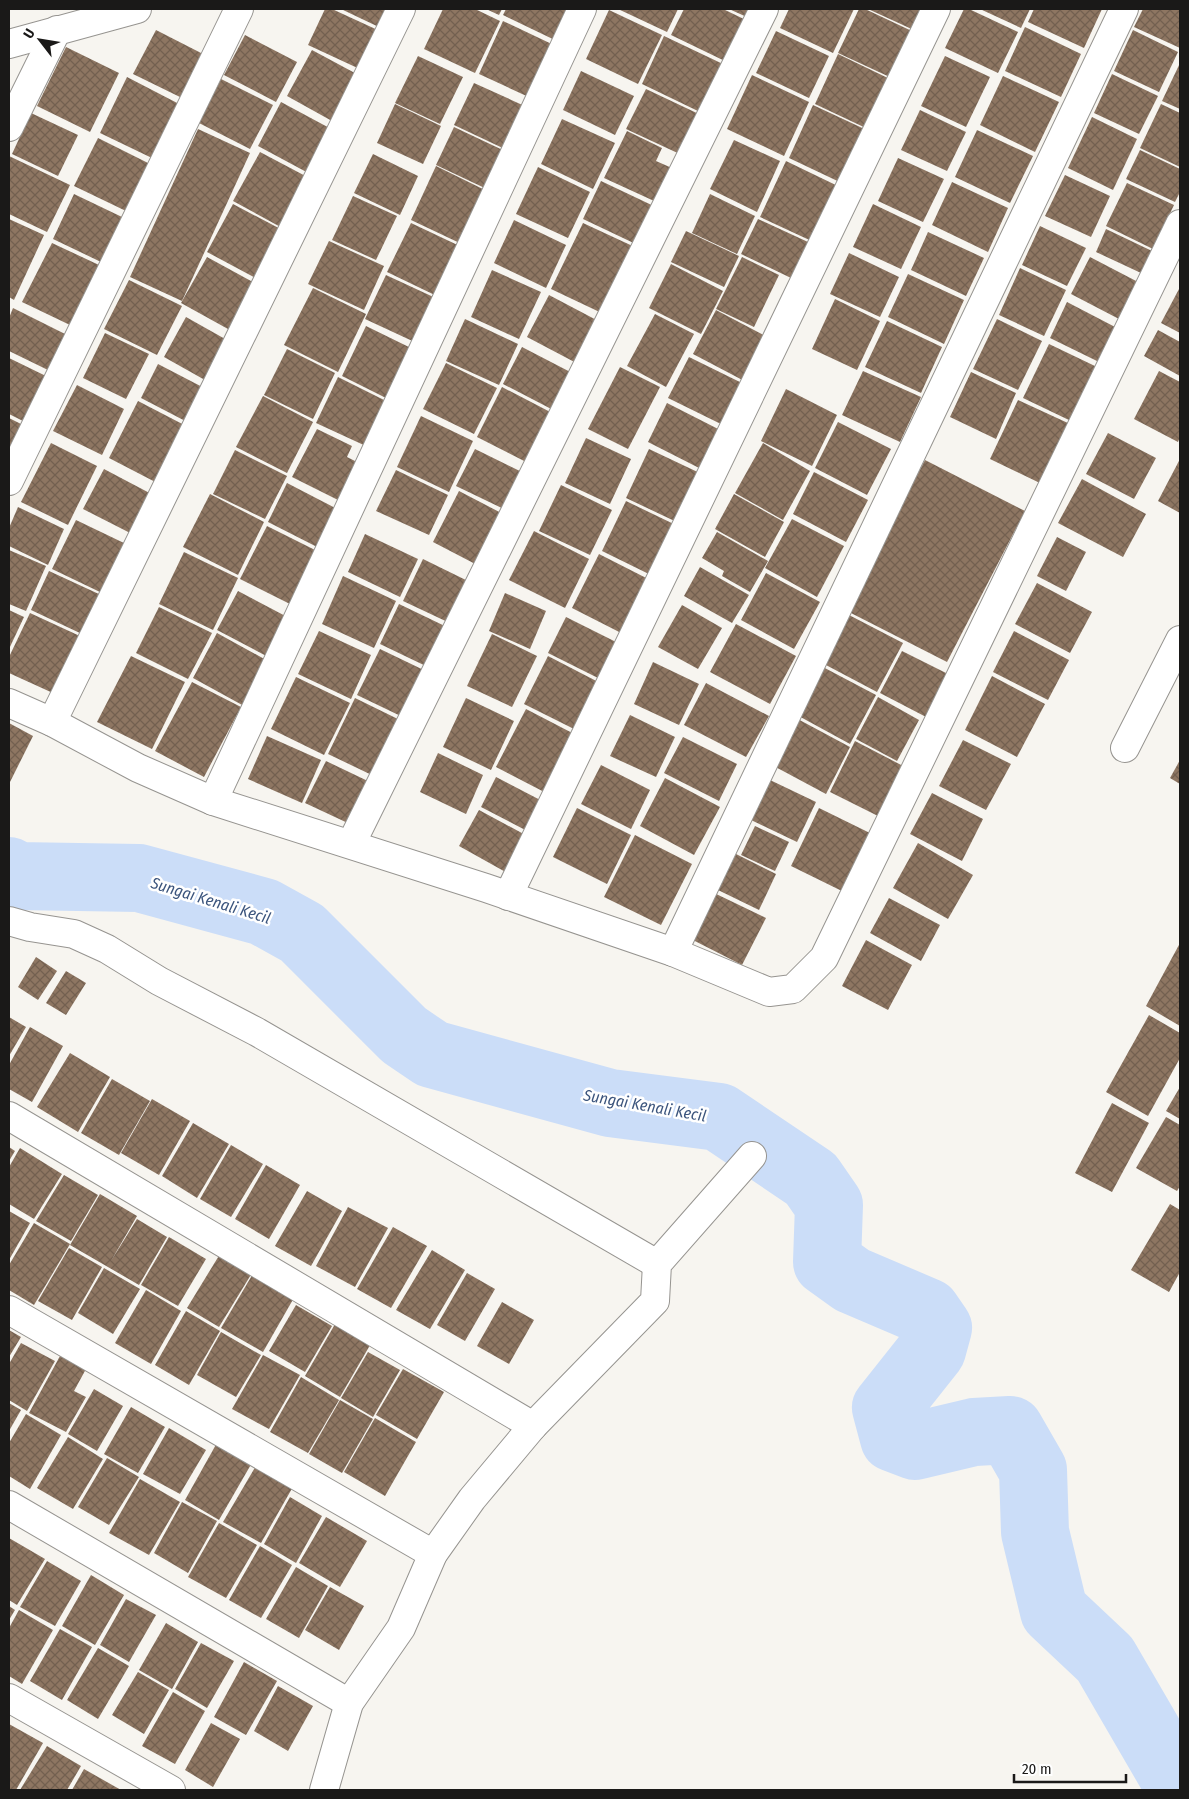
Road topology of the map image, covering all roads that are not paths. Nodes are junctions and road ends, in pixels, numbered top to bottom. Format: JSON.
{"nodes":[{"id":1,"x":137,"y":9,"type":"edge"},
{"id":2,"x":239,"y":9,"type":"edge"},
{"id":3,"x":401,"y":9,"type":"edge"},
{"id":4,"x":582,"y":9,"type":"edge"},
{"id":5,"x":764,"y":9,"type":"edge"},
{"id":6,"x":936,"y":9,"type":"edge"},
{"id":7,"x":1124,"y":9,"type":"edge"},
{"id":8,"x":57,"y":30,"type":"junction"},
{"id":9,"x":9,"y":44,"type":"edge"},
{"id":10,"x":9,"y":127,"type":"edge"},
{"id":11,"x":1180,"y":224,"type":"edge"},
{"id":12,"x":9,"y":481,"type":"edge"},
{"id":13,"x":1180,"y":640,"type":"edge"},
{"id":14,"x":9,"y":703,"type":"edge"},
{"id":15,"x":52,"y":722,"type":"junction"},
{"id":16,"x":1125,"y":748,"type":"dead end"},
{"id":17,"x":213,"y":801,"type":"junction"},
{"id":18,"x":351,"y":844,"type":"junction"},
{"id":19,"x":508,"y":896,"type":"junction"},
{"id":20,"x":9,"y":920,"type":"edge"},
{"id":21,"x":673,"y":952,"type":"junction"},
{"id":22,"x":9,"y":1116,"type":"edge"},
{"id":23,"x":752,"y":1156,"type":"dead end"},
{"id":24,"x":657,"y":1264,"type":"junction"},
{"id":25,"x":9,"y":1310,"type":"edge"},
{"id":26,"x":534,"y":1426,"type":"junction"},
{"id":27,"x":9,"y":1505,"type":"edge"},
{"id":28,"x":433,"y":1554,"type":"junction"},
{"id":29,"x":9,"y":1698,"type":"edge"},
{"id":30,"x":349,"y":1703,"type":"junction"},
{"id":31,"x":171,"y":1790,"type":"edge"},
{"id":32,"x":324,"y":1790,"type":"edge"}],
"edges":[{"from":1,"to":8,"type":"street"},
{"from":2,"to":12,"type":"street"},
{"from":3,"to":15,"type":"street"},
{"from":4,"to":17,"type":"street"},
{"from":5,"to":18,"type":"street"},
{"from":6,"to":19,"type":"street"},
{"from":7,"to":21,"type":"street"},
{"from":8,"to":9,"type":"street"},
{"from":8,"to":10,"type":"street"},
{"from":11,"to":21,"type":"street"},
{"from":13,"to":16,"type":"street"},
{"from":14,"to":15,"type":"street"},
{"from":15,"to":17,"type":"street"},
{"from":17,"to":18,"type":"street"},
{"from":18,"to":19,"type":"street"},
{"from":19,"to":21,"type":"street"},
{"from":20,"to":24,"type":"street"},
{"from":22,"to":26,"type":"street"},
{"from":23,"to":24,"type":"street"},
{"from":24,"to":26,"type":"street"},
{"from":25,"to":28,"type":"street"},
{"from":26,"to":28,"type":"street"},
{"from":27,"to":30,"type":"street"},
{"from":28,"to":30,"type":"street"},
{"from":29,"to":31,"type":"street"},
{"from":30,"to":32,"type":"street"}]}
